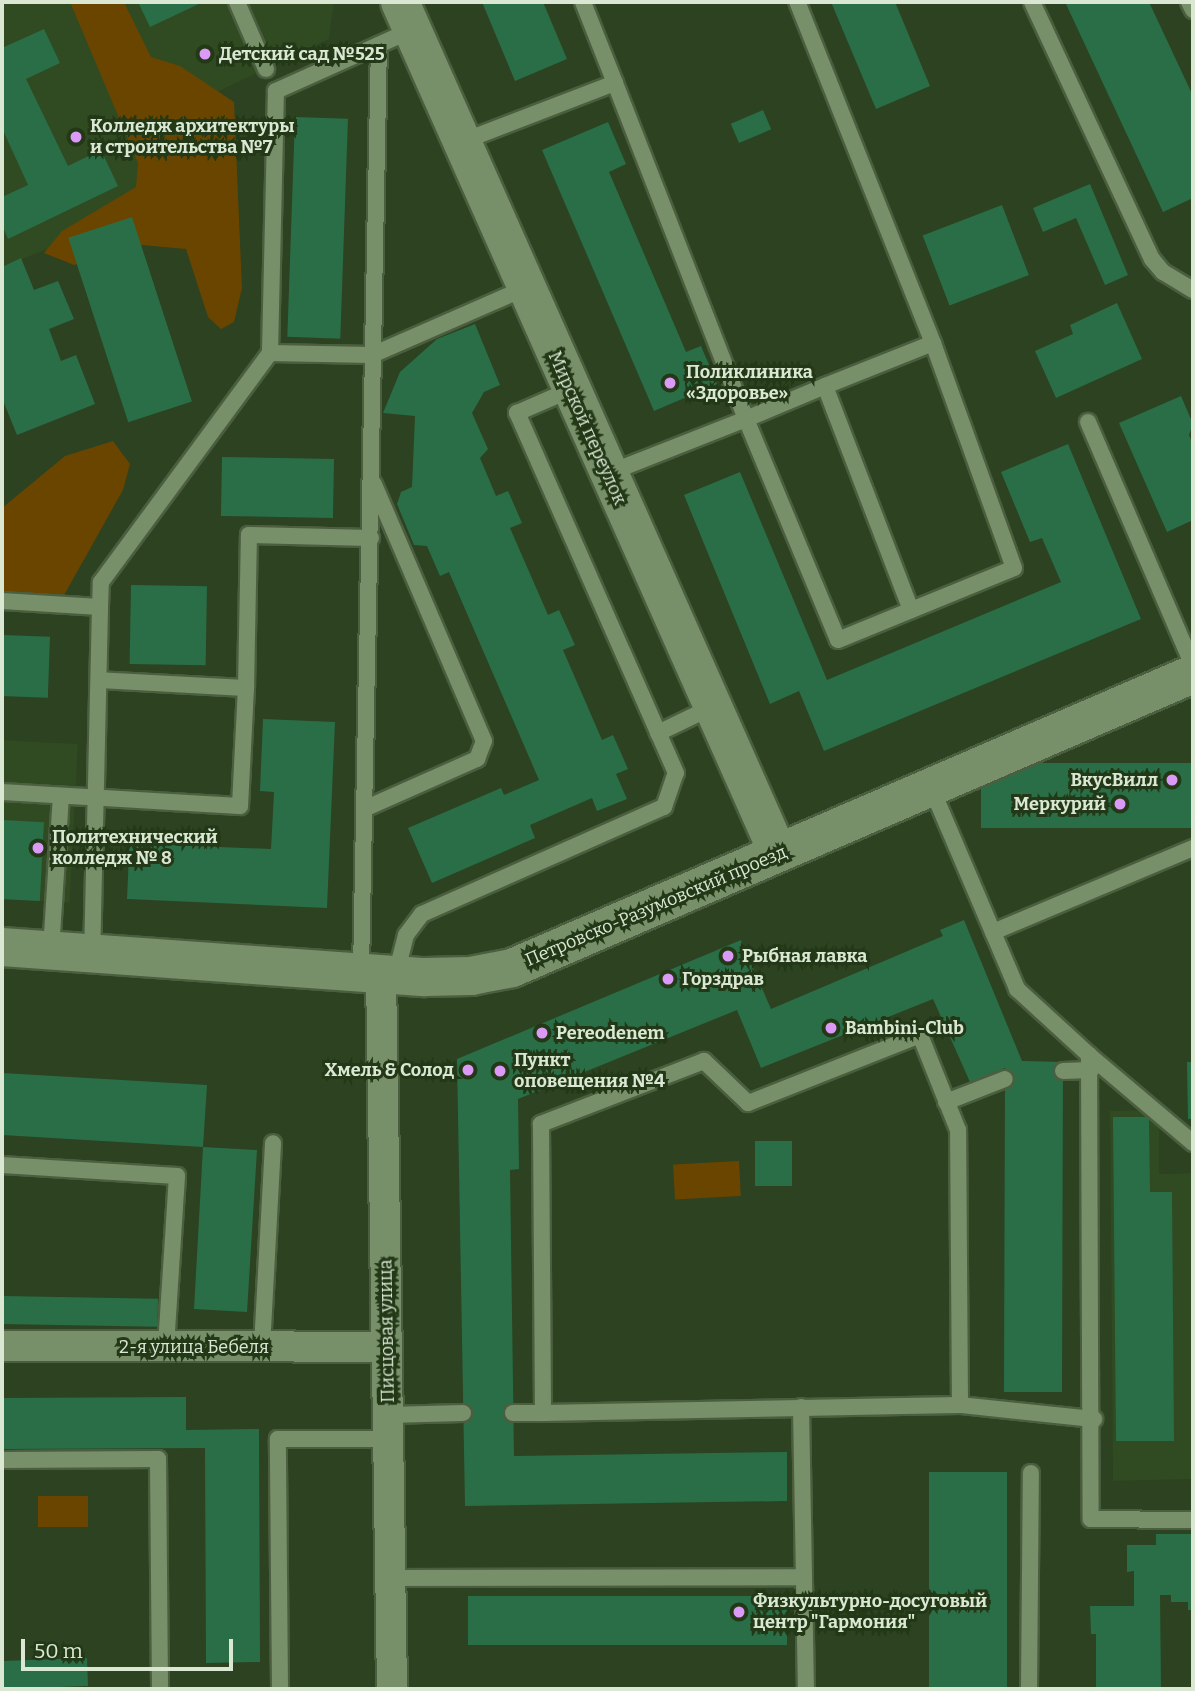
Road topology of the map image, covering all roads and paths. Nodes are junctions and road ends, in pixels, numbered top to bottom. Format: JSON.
{"nodes":[{"id":1,"x":237,"y":2,"type":"edge"},
{"id":2,"x":583,"y":2,"type":"edge"},
{"id":3,"x":797,"y":2,"type":"edge"},
{"id":4,"x":1032,"y":2,"type":"edge"},
{"id":5,"x":1189,"y":2,"type":"edge"},
{"id":6,"x":1193,"y":10,"type":"edge"},
{"id":7,"x":397,"y":25,"type":"edge"},
{"id":8,"x":266,"y":69,"type":"dead end"},
{"id":9,"x":615,"y":83,"type":"junction"},
{"id":10,"x":461,"y":142,"type":"junction"},
{"id":11,"x":525,"y":288,"type":"junction"},
{"id":12,"x":1193,"y":290,"type":"edge"},
{"id":13,"x":933,"y":343,"type":"junction"},
{"id":14,"x":270,"y":353,"type":"junction"},
{"id":15,"x":372,"y":355,"type":"junction"},
{"id":16,"x":825,"y":386,"type":"junction"},
{"id":17,"x":570,"y":390,"type":"junction"},
{"id":18,"x":746,"y":419,"type":"junction"},
{"id":19,"x":1088,"y":422,"type":"dead end"},
{"id":20,"x":607,"y":474,"type":"junction"},
{"id":21,"x":371,"y":478,"type":"junction"},
{"id":22,"x":371,"y":538,"type":"junction"},
{"id":23,"x":2,"y":601,"type":"edge"},
{"id":24,"x":100,"y":607,"type":"junction"},
{"id":25,"x":911,"y":610,"type":"junction"},
{"id":26,"x":1193,"y":666,"type":"edge"},
{"id":27,"x":1193,"y":674,"type":"edge"},
{"id":28,"x":99,"y":680,"type":"junction"},
{"id":29,"x":246,"y":688,"type":"junction"},
{"id":30,"x":712,"y":707,"type":"junction"},
{"id":31,"x":658,"y":733,"type":"junction"},
{"id":32,"x":931,"y":787,"type":"junction"},
{"id":33,"x":2,"y":792,"type":"edge"},
{"id":34,"x":61,"y":796,"type":"junction"},
{"id":35,"x":96,"y":797,"type":"junction"},
{"id":36,"x":364,"y":809,"type":"junction"},
{"id":37,"x":1193,"y":848,"type":"edge"},
{"id":38,"x":778,"y":853,"type":"junction"},
{"id":39,"x":993,"y":932,"type":"junction"},
{"id":40,"x":2,"y":947,"type":"edge"},
{"id":41,"x":51,"y":950,"type":"junction"},
{"id":42,"x":92,"y":952,"type":"junction"},
{"id":43,"x":379,"y":973,"type":"junction"},
{"id":44,"x":1090,"y":1063,"type":"junction"},
{"id":45,"x":1063,"y":1071,"type":"dead end"},
{"id":46,"x":1005,"y":1079,"type":"dead end"},
{"id":47,"x":946,"y":1102,"type":"junction"},
{"id":48,"x":272,"y":1143,"type":"dead end"},
{"id":49,"x":1193,"y":1143,"type":"edge"},
{"id":50,"x":2,"y":1165,"type":"edge"},
{"id":51,"x":2,"y":1346,"type":"edge"},
{"id":52,"x":166,"y":1347,"type":"junction"},
{"id":53,"x":262,"y":1347,"type":"junction"},
{"id":54,"x":387,"y":1348,"type":"junction"},
{"id":55,"x":960,"y":1405,"type":"junction"},
{"id":56,"x":801,"y":1407,"type":"junction"},
{"id":57,"x":463,"y":1413,"type":"dead end"},
{"id":58,"x":513,"y":1413,"type":"dead end"},
{"id":59,"x":543,"y":1413,"type":"junction"},
{"id":60,"x":1094,"y":1419,"type":"junction"},
{"id":61,"x":388,"y":1427,"type":"junction"},
{"id":62,"x":2,"y":1460,"type":"edge"},
{"id":63,"x":1031,"y":1473,"type":"dead end"},
{"id":64,"x":1193,"y":1520,"type":"edge"},
{"id":65,"x":804,"y":1577,"type":"junction"},
{"id":66,"x":390,"y":1578,"type":"junction"},
{"id":67,"x":160,"y":1689,"type":"edge"},
{"id":68,"x":280,"y":1689,"type":"edge"},
{"id":69,"x":392,"y":1689,"type":"edge"},
{"id":70,"x":806,"y":1689,"type":"edge"},
{"id":71,"x":1029,"y":1689,"type":"edge"}],
"edges":[{"from":1,"to":8,"type":"lane"},
{"from":2,"to":9,"type":"lane"},
{"from":3,"to":13,"type":"lane"},
{"from":4,"to":12,"type":"lane"},
{"from":5,"to":6,"type":"lane"},
{"from":7,"to":10,"type":"street","name":"Мирской переулок"},
{"from":7,"to":14,"type":"lane"},
{"from":7,"to":15,"type":"lane"},
{"from":9,"to":10,"type":"lane"},
{"from":9,"to":18,"type":"lane"},
{"from":10,"to":11,"type":"street","name":"Мирской переулок"},
{"from":11,"to":15,"type":"lane"},
{"from":11,"to":17,"type":"street","name":"Мирской переулок"},
{"from":13,"to":16,"type":"lane"},
{"from":13,"to":25,"type":"lane"},
{"from":14,"to":15,"type":"lane"},
{"from":14,"to":24,"type":"lane"},
{"from":15,"to":21,"type":"lane"},
{"from":16,"to":18,"type":"lane"},
{"from":16,"to":25,"type":"lane"},
{"from":17,"to":20,"type":"street","name":"Мирской переулок"},
{"from":17,"to":31,"type":"lane"},
{"from":18,"to":20,"type":"lane"},
{"from":18,"to":25,"type":"lane"},
{"from":19,"to":26,"type":"lane"},
{"from":20,"to":30,"type":"street","name":"Мирской переулок"},
{"from":21,"to":22,"type":"lane"},
{"from":21,"to":36,"type":"lane"},
{"from":22,"to":29,"type":"lane"},
{"from":22,"to":36,"type":"lane"},
{"from":23,"to":24,"type":"lane"},
{"from":24,"to":28,"type":"lane"},
{"from":27,"to":32,"type":"street","name":"Петровско-Разумовский проезд"},
{"from":28,"to":29,"type":"lane"},
{"from":28,"to":35,"type":"lane"},
{"from":29,"to":35,"type":"lane"},
{"from":30,"to":31,"type":"lane"},
{"from":30,"to":38,"type":"street","name":"Мирской переулок"},
{"from":31,"to":43,"type":"lane"},
{"from":32,"to":38,"type":"street","name":"Петровско-Разумовский проезд"},
{"from":32,"to":39,"type":"lane"},
{"from":33,"to":34,"type":"lane"},
{"from":34,"to":35,"type":"lane"},
{"from":34,"to":41,"type":"lane"},
{"from":35,"to":42,"type":"lane"},
{"from":36,"to":43,"type":"lane"},
{"from":37,"to":39,"type":"lane"},
{"from":38,"to":43,"type":"street","name":"Петровско-Разумовский проезд"},
{"from":39,"to":44,"type":"lane"},
{"from":40,"to":41,"type":"street","name":"Петровско-Разумовский проезд"},
{"from":41,"to":42,"type":"street","name":"Петровско-Разумовский проезд"},
{"from":42,"to":43,"type":"street","name":"Петровско-Разумовский проезд"},
{"from":43,"to":54,"type":"street","name":"Писцовая улица"},
{"from":44,"to":45,"type":"lane"},
{"from":44,"to":49,"type":"lane"},
{"from":44,"to":60,"type":"lane"},
{"from":46,"to":47,"type":"lane"},
{"from":47,"to":55,"type":"lane"},
{"from":47,"to":59,"type":"lane"},
{"from":48,"to":53,"type":"lane"},
{"from":50,"to":52,"type":"lane"},
{"from":51,"to":52,"type":"street","name":"2-я улица Бебеля"},
{"from":52,"to":53,"type":"street","name":"2-я улица Бебеля"},
{"from":53,"to":54,"type":"street","name":"2-я улица Бебеля"},
{"from":54,"to":61,"type":"street","name":"Писцовая улица"},
{"from":55,"to":56,"type":"lane"},
{"from":55,"to":60,"type":"lane"},
{"from":56,"to":59,"type":"lane"},
{"from":56,"to":65,"type":"lane"},
{"from":57,"to":61,"type":"lane"},
{"from":58,"to":59,"type":"lane"},
{"from":60,"to":64,"type":"lane"},
{"from":61,"to":66,"type":"street","name":"Писцовая улица"},
{"from":61,"to":68,"type":"lane"},
{"from":62,"to":67,"type":"lane"},
{"from":63,"to":71,"type":"lane"},
{"from":65,"to":66,"type":"lane"},
{"from":65,"to":70,"type":"lane"},
{"from":66,"to":69,"type":"street","name":"Писцовая улица"}]}
